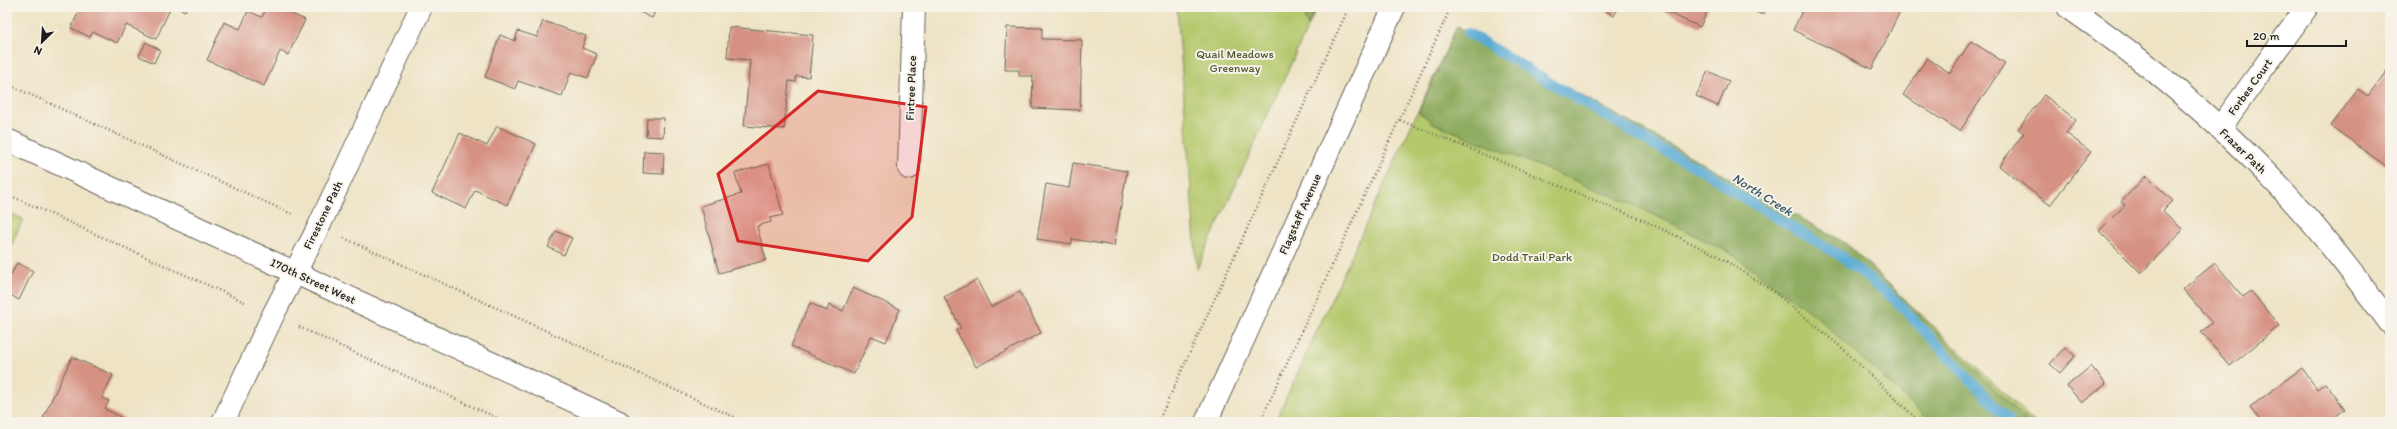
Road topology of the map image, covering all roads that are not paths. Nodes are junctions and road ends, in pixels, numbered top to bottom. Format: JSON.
{"nodes":[{"id":1,"x":421,"y":7,"type":"edge"},
{"id":2,"x":914,"y":7,"type":"edge"},
{"id":3,"x":1394,"y":7,"type":"edge"},
{"id":4,"x":2068,"y":7,"type":"edge"},
{"id":5,"x":2308,"y":7,"type":"edge"},
{"id":6,"x":2220,"y":128,"type":"junction"},
{"id":7,"x":7,"y":140,"type":"edge"},
{"id":8,"x":909,"y":168,"type":"dead end"},
{"id":9,"x":295,"y":273,"type":"junction"},
{"id":10,"x":2390,"y":323,"type":"edge"},
{"id":11,"x":223,"y":422,"type":"edge"},
{"id":12,"x":619,"y":422,"type":"edge"},
{"id":13,"x":1206,"y":422,"type":"edge"}],
"edges":[{"from":1,"to":9,"type":"street","name":"Firestone Path"},
{"from":2,"to":8,"type":"street","name":"Firtree Place"},
{"from":3,"to":13,"type":"street","name":"Flagstaff Avenue"},
{"from":4,"to":6,"type":"street","name":"Frazer Path"},
{"from":5,"to":6,"type":"street","name":"Forbes Court"},
{"from":6,"to":10,"type":"street","name":"Frazer Path"},
{"from":7,"to":9,"type":"street","name":"170th Street West"},
{"from":9,"to":11,"type":"street","name":"Firestone Path"},
{"from":9,"to":12,"type":"street","name":"170th Street West"}]}
